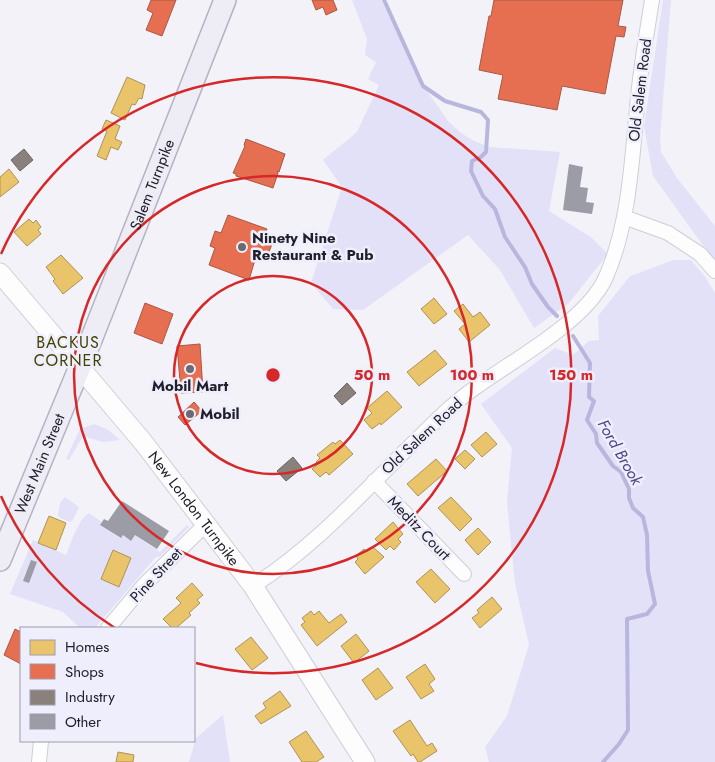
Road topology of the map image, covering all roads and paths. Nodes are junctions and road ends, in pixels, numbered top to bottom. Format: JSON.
{"nodes":[{"id":1,"x":225,"y":0,"type":"edge"},
{"id":2,"x":652,"y":0,"type":"edge"},
{"id":3,"x":624,"y":217,"type":"junction"},
{"id":4,"x":715,"y":271,"type":"edge"},
{"id":5,"x":0,"y":273,"type":"edge"},
{"id":6,"x":79,"y":368,"type":"junction"},
{"id":7,"x":374,"y":481,"type":"junction"},
{"id":8,"x":206,"y":523,"type":"junction"},
{"id":9,"x":0,"y":560,"type":"edge"},
{"id":10,"x":464,"y":574,"type":"dead end"},
{"id":11,"x":254,"y":586,"type":"junction"},
{"id":12,"x":109,"y":627,"type":"edge"},
{"id":13,"x":41,"y":742,"type":"edge"},
{"id":14,"x":39,"y":762,"type":"edge"},
{"id":15,"x":365,"y":762,"type":"edge"}],
"edges":[{"from":1,"to":6,"type":"main road","name":"Salem Turnpike"},
{"from":2,"to":3,"type":"street","name":"Old Salem Road"},
{"from":3,"to":4,"type":"street"},
{"from":3,"to":7,"type":"street","name":"Old Salem Road"},
{"from":5,"to":6,"type":"main road","name":"New London Turnpike"},
{"from":6,"to":8,"type":"main road","name":"New London Turnpike"},
{"from":6,"to":9,"type":"main road","name":"West Main Street"},
{"from":7,"to":10,"type":"street","name":"Meditz Court"},
{"from":7,"to":11,"type":"street","name":"Old Salem Road"},
{"from":8,"to":11,"type":"main road","name":"New London Turnpike"},
{"from":8,"to":12,"type":"street","name":"Pine Street"},
{"from":11,"to":15,"type":"main road","name":"New London Turnpike"},
{"from":13,"to":14,"type":"street"}]}
